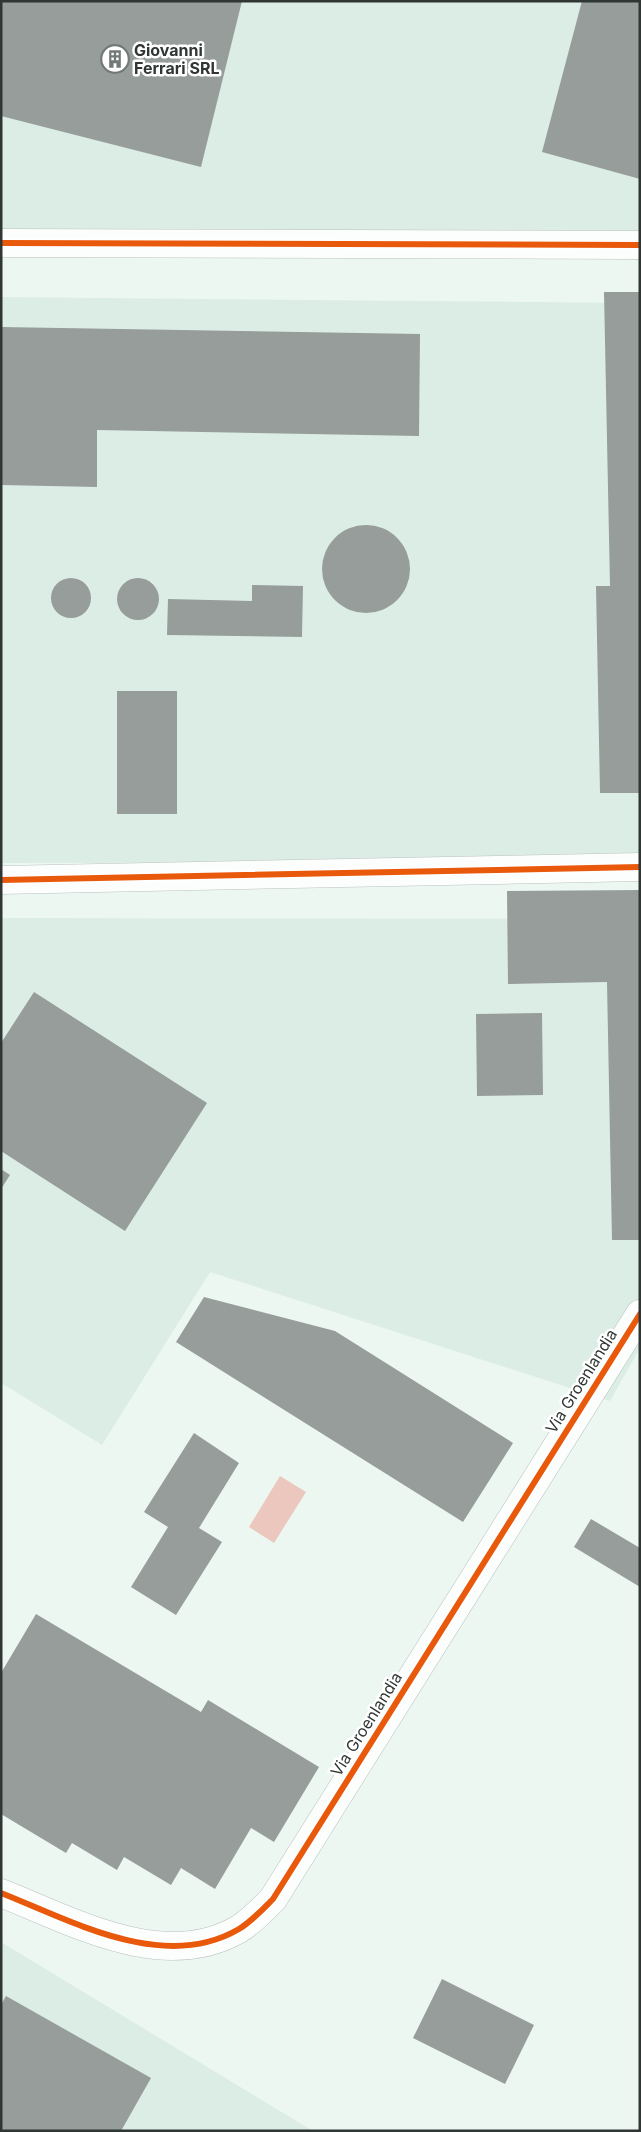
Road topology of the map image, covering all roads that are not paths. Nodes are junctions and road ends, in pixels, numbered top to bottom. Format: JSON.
{"nodes":[{"id":1,"x":1,"y":243,"type":"edge"},
{"id":2,"x":640,"y":245,"type":"edge"},
{"id":3,"x":640,"y":867,"type":"edge"},
{"id":4,"x":1,"y":880,"type":"edge"},
{"id":5,"x":640,"y":1314,"type":"edge"},
{"id":6,"x":1,"y":1893,"type":"edge"}],
"edges":[{"from":1,"to":2,"type":"street"},
{"from":3,"to":4,"type":"street"},
{"from":5,"to":6,"type":"street","name":"Via Groenlandia"}]}
